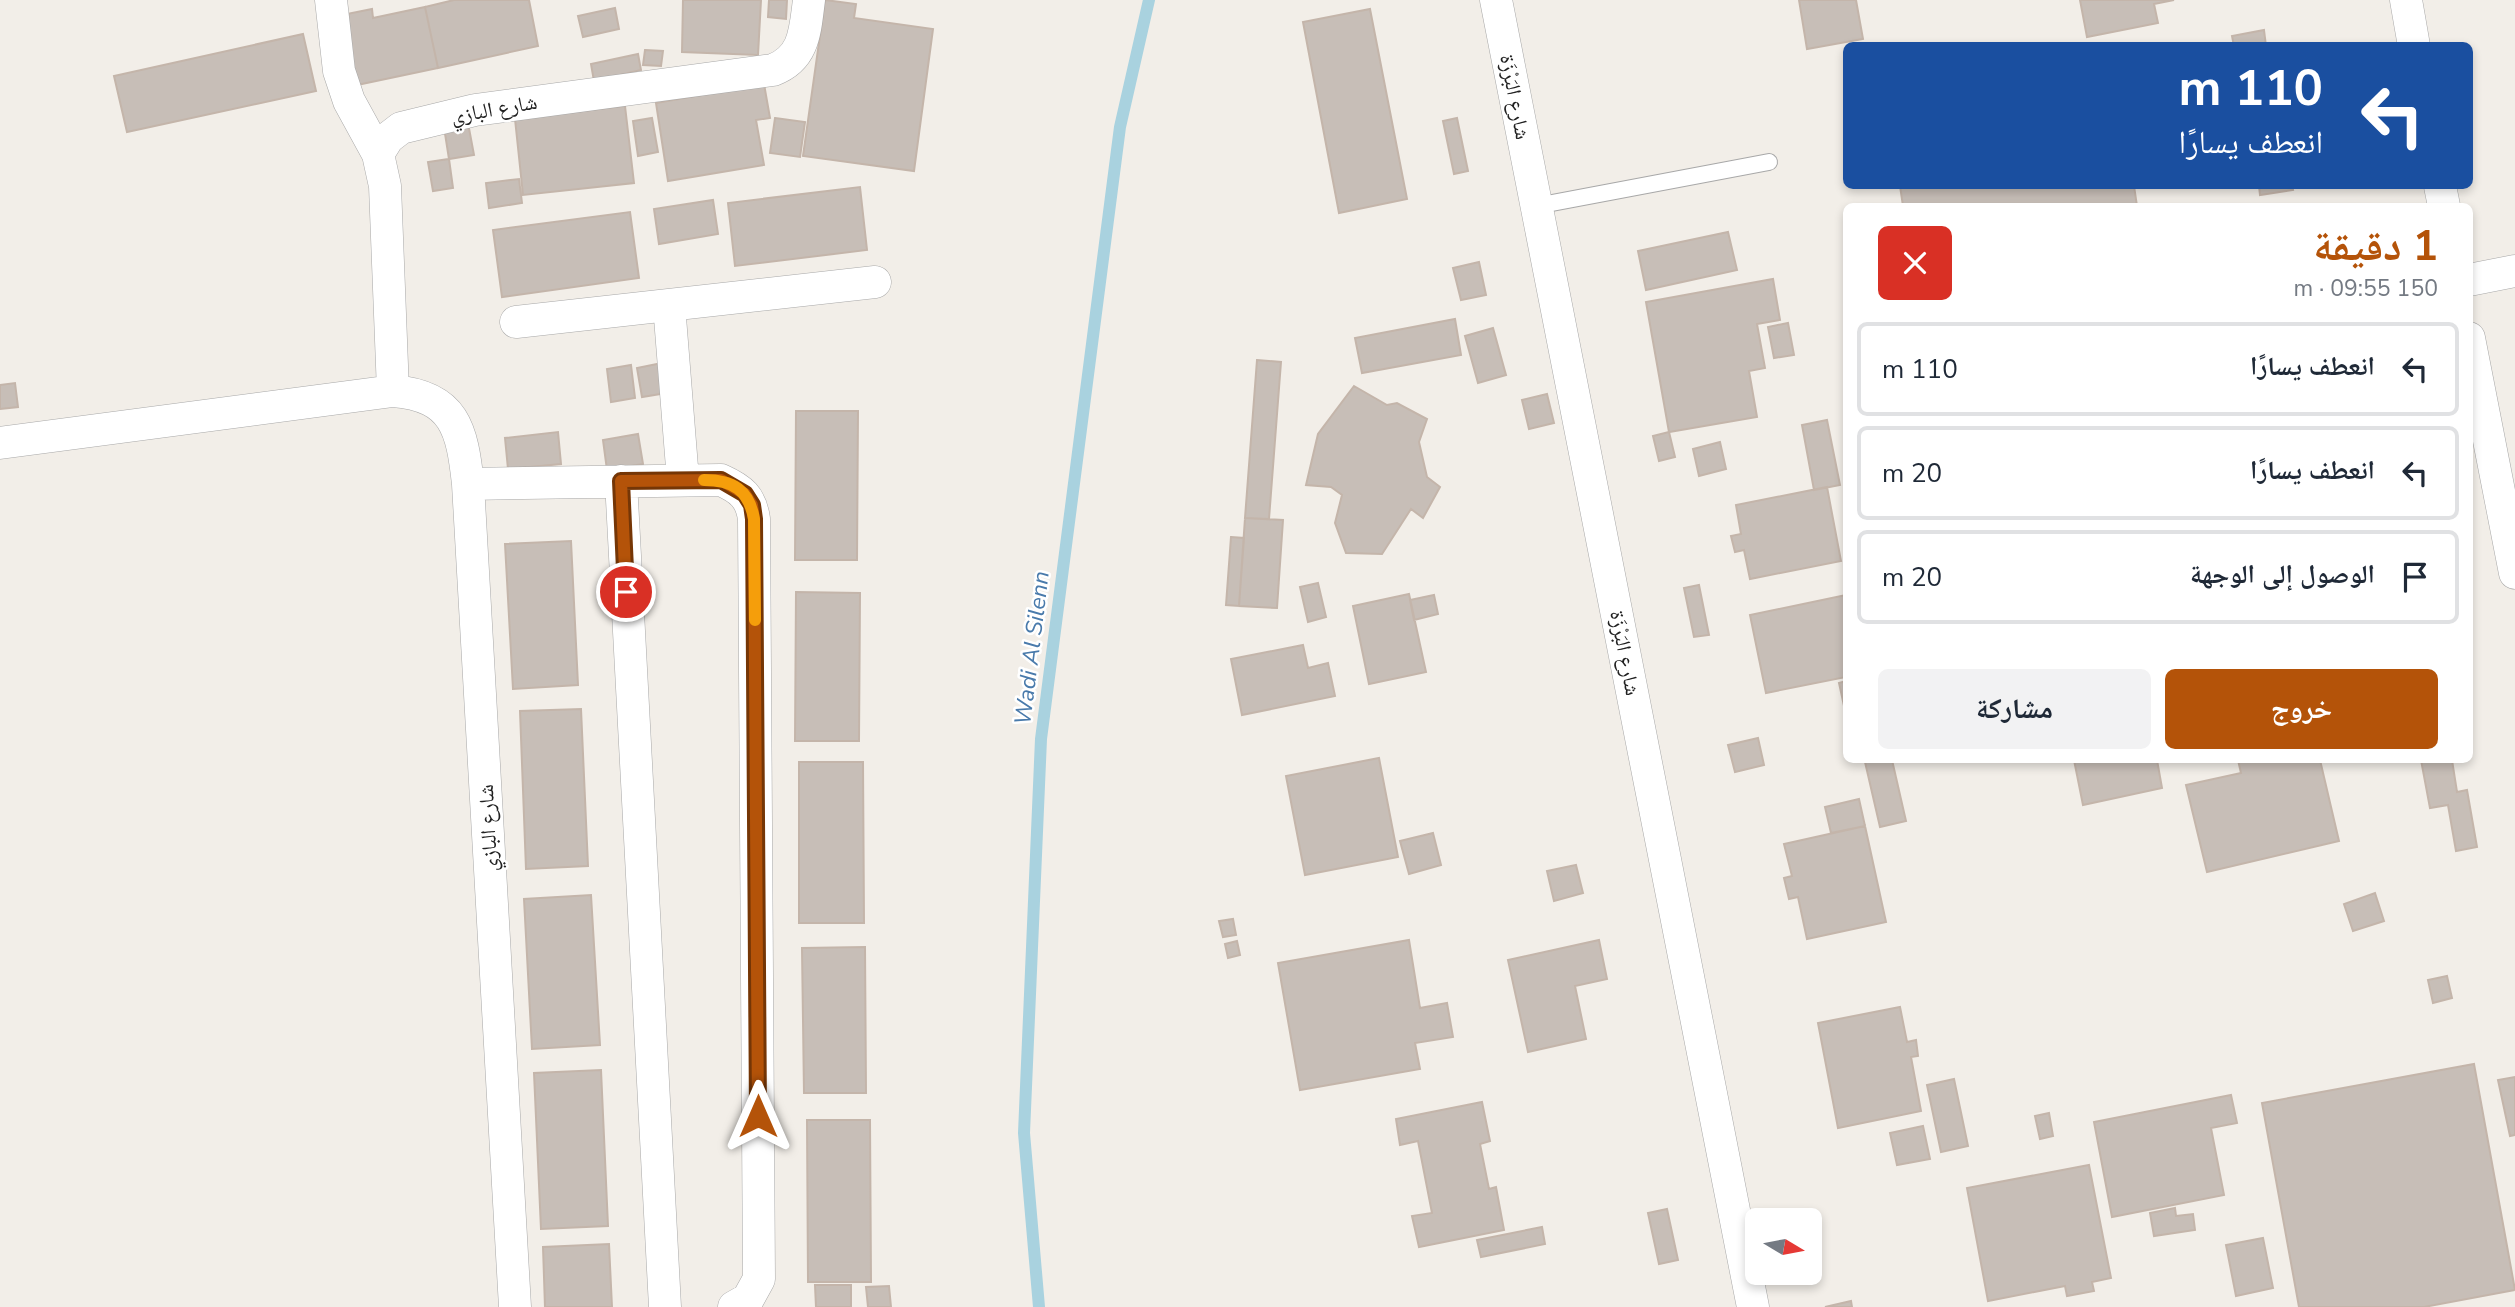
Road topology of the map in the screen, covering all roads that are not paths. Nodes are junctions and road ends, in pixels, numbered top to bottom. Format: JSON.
{"nodes":[{"id":1,"x":331,"y":0,"type":"edge"},
{"id":2,"x":809,"y":0,"type":"edge"},
{"id":3,"x":1496,"y":0,"type":"edge"},
{"id":4,"x":2406,"y":0,"type":"edge"},
{"id":5,"x":2413,"y":42,"type":"edge"},
{"id":6,"x":378,"y":154,"type":"junction"},
{"id":7,"x":1769,"y":162,"type":"dead end"},
{"id":8,"x":1536,"y":206,"type":"junction"},
{"id":9,"x":2515,"y":271,"type":"edge"},
{"id":10,"x":2473,"y":279,"type":"edge"},
{"id":11,"x":874,"y":282,"type":"dead end"},
{"id":12,"x":669,"y":305,"type":"junction"},
{"id":13,"x":516,"y":322,"type":"dead end"},
{"id":14,"x":2473,"y":358,"type":"edge"},
{"id":15,"x":393,"y":391,"type":"junction"},
{"id":16,"x":0,"y":443,"type":"edge"},
{"id":17,"x":683,"y":480,"type":"junction"},
{"id":18,"x":621,"y":481,"type":"junction"},
{"id":19,"x":468,"y":484,"type":"junction"},
{"id":20,"x":2515,"y":573,"type":"edge"},
{"id":21,"x":515,"y":1307,"type":"edge"},
{"id":22,"x":665,"y":1307,"type":"edge"},
{"id":23,"x":734,"y":1307,"type":"edge"},
{"id":24,"x":1753,"y":1307,"type":"edge"}],
"edges":[{"from":1,"to":6,"type":"street"},
{"from":2,"to":6,"type":"street","name":"شارع البازي"},
{"from":3,"to":8,"type":"street","name":"شارع البَرْزَة"},
{"from":4,"to":5,"type":"street"},
{"from":6,"to":15,"type":"street"},
{"from":7,"to":8,"type":"lane"},
{"from":8,"to":24,"type":"street","name":"شارع البَرْزَة"},
{"from":9,"to":10,"type":"street"},
{"from":11,"to":12,"type":"street"},
{"from":12,"to":13,"type":"street"},
{"from":12,"to":17,"type":"street"},
{"from":14,"to":20,"type":"street"},
{"from":15,"to":16,"type":"street","name":"شارع البازي"},
{"from":15,"to":19,"type":"street","name":"شارع البازي"},
{"from":17,"to":18,"type":"street"},
{"from":17,"to":23,"type":"street"},
{"from":18,"to":19,"type":"street"},
{"from":18,"to":22,"type":"street"},
{"from":19,"to":21,"type":"street","name":"شارع البازي"}]}
